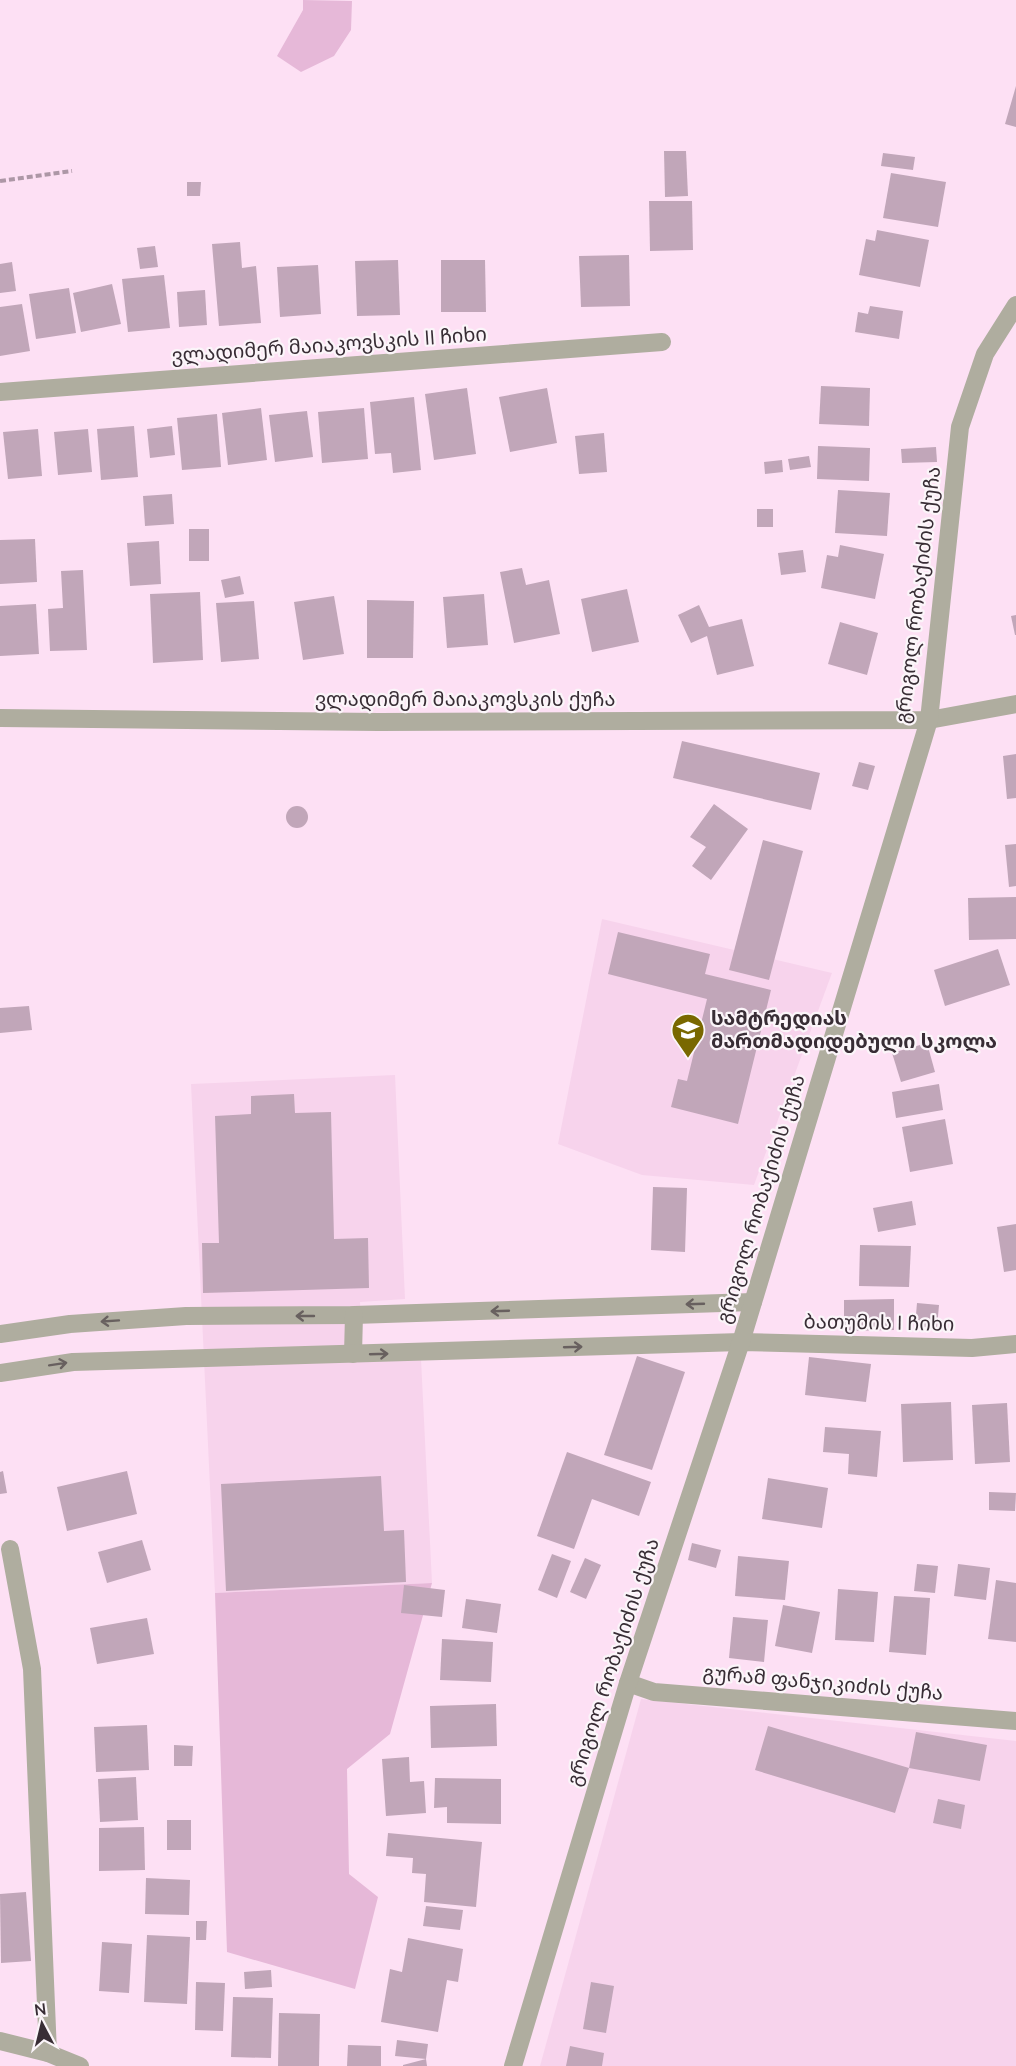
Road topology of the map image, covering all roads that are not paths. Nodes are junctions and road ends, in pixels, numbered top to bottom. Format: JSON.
{"nodes":[{"id":1,"x":1016,"y":305,"type":"edge"},
{"id":2,"x":662,"y":342,"type":"dead end"},
{"id":3,"x":0,"y":392,"type":"edge"},
{"id":4,"x":1016,"y":704,"type":"edge"},
{"id":5,"x":0,"y":717,"type":"edge"},
{"id":6,"x":930,"y":720,"type":"junction"},
{"id":7,"x":753,"y":1302,"type":"junction"},
{"id":8,"x":354,"y":1315,"type":"junction"},
{"id":9,"x":0,"y":1335,"type":"edge"},
{"id":10,"x":741,"y":1342,"type":"junction"},
{"id":11,"x":1016,"y":1344,"type":"edge"},
{"id":12,"x":353,"y":1354,"type":"junction"},
{"id":13,"x":0,"y":1373,"type":"edge"},
{"id":14,"x":10,"y":1549,"type":"dead end"},
{"id":15,"x":628,"y":1683,"type":"junction"},
{"id":16,"x":1016,"y":1721,"type":"edge"},
{"id":17,"x":0,"y":2041,"type":"edge"},
{"id":18,"x":48,"y":2054,"type":"junction"},
{"id":19,"x":80,"y":2066,"type":"edge"},
{"id":20,"x":513,"y":2066,"type":"edge"}],
"edges":[{"from":1,"to":6,"type":"street","name":"გრიგოლ რობაქიძის ქუჩა"},
{"from":2,"to":3,"type":"street","name":"ვლადიმერ მაიაკოვსკის II ჩიხი"},
{"from":4,"to":6,"type":"street","name":"ვლადიმერ მაიაკოვსკის ქუჩა"},
{"from":5,"to":6,"type":"street","name":"ვლადიმერ მაიაკოვსკის ქუჩა"},
{"from":6,"to":7,"type":"street","name":"გრიგოლ რობაქიძის ქუჩა"},
{"from":7,"to":8,"type":"street","one_way":true},
{"from":7,"to":10,"type":"street","name":"გრიგოლ რობაქიძის ქუჩა"},
{"from":8,"to":9,"type":"street","one_way":true},
{"from":8,"to":12,"type":"street"},
{"from":10,"to":11,"type":"street","name":"ბათუმის I ჩიხი"},
{"from":12,"to":10,"type":"street","name":"ბათუმის I ჩიხი","one_way":true},
{"from":10,"to":15,"type":"street","name":"გრიგოლ რობაქიძის ქუჩა"},
{"from":13,"to":12,"type":"street","name":"ბათუმის I ჩიხი","one_way":true},
{"from":14,"to":18,"type":"street"},
{"from":15,"to":16,"type":"street","name":"გურამ ფანჯიკიძის ქუჩა"},
{"from":15,"to":20,"type":"street","name":"გრიგოლ რობაქიძის ქუჩა"},
{"from":17,"to":18,"type":"street"},
{"from":18,"to":19,"type":"street"}]}
